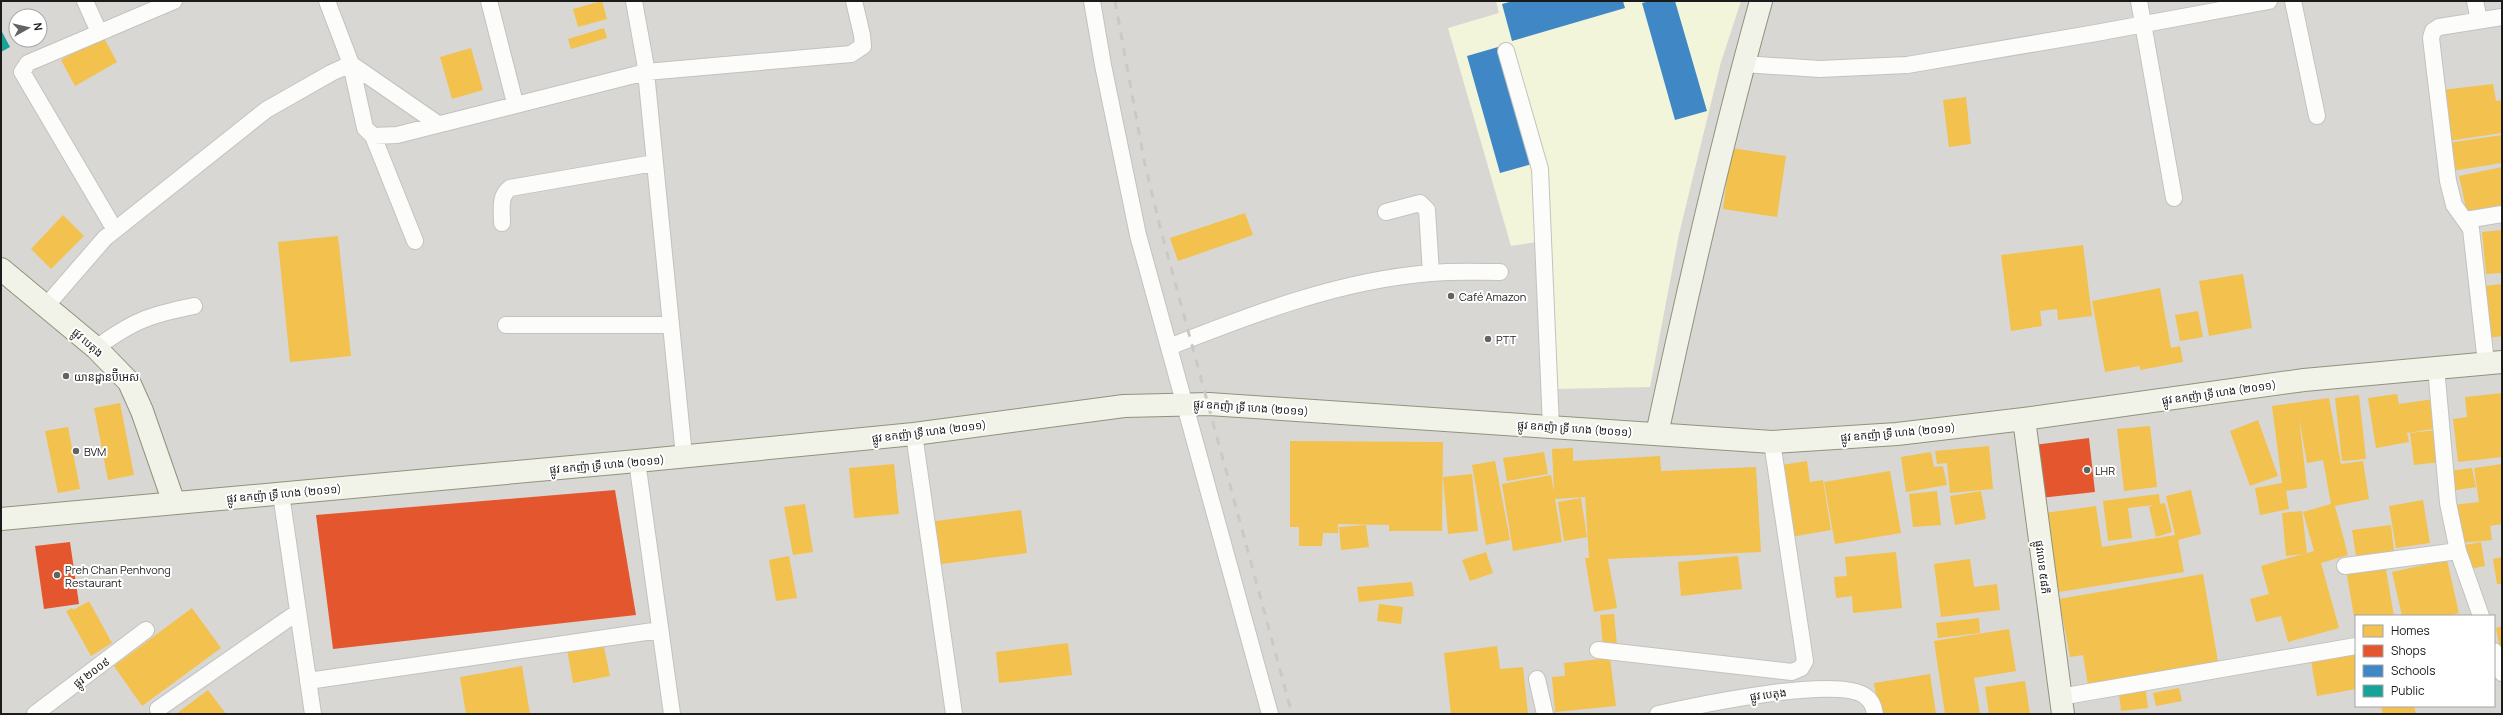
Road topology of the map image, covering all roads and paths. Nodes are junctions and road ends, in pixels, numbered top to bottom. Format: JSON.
{"nodes":[{"id":1,"x":85,"y":1,"type":"edge"},
{"id":2,"x":174,"y":1,"type":"edge"},
{"id":3,"x":327,"y":1,"type":"edge"},
{"id":4,"x":634,"y":1,"type":"edge"},
{"id":5,"x":854,"y":1,"type":"edge"},
{"id":6,"x":1092,"y":1,"type":"edge"},
{"id":7,"x":1762,"y":1,"type":"edge"},
{"id":8,"x":2139,"y":1,"type":"edge"},
{"id":9,"x":2269,"y":1,"type":"edge"},
{"id":10,"x":2293,"y":1,"type":"edge"},
{"id":11,"x":2475,"y":1,"type":"edge"},
{"id":12,"x":489,"y":2,"type":"edge"},
{"id":13,"x":2502,"y":17,"type":"edge"},
{"id":14,"x":2479,"y":20,"type":"junction"},
{"id":15,"x":2144,"y":24,"type":"junction"},
{"id":16,"x":100,"y":32,"type":"junction"},
{"id":17,"x":1506,"y":51,"type":"dead end"},
{"id":18,"x":351,"y":64,"type":"junction"},
{"id":19,"x":1743,"y":64,"type":"junction"},
{"id":20,"x":646,"y":72,"type":"junction"},
{"id":21,"x":516,"y":103,"type":"junction"},
{"id":22,"x":2317,"y":116,"type":"dead end"},
{"id":23,"x":438,"y":124,"type":"junction"},
{"id":24,"x":373,"y":136,"type":"junction"},
{"id":25,"x":654,"y":163,"type":"junction"},
{"id":26,"x":2174,"y":198,"type":"dead end"},
{"id":27,"x":1386,"y":212,"type":"dead end"},
{"id":28,"x":2502,"y":214,"type":"edge"},
{"id":29,"x":2466,"y":220,"type":"junction"},
{"id":30,"x":502,"y":222,"type":"dead end"},
{"id":31,"x":115,"y":230,"type":"junction"},
{"id":32,"x":415,"y":241,"type":"dead end"},
{"id":33,"x":1,"y":269,"type":"edge"},
{"id":34,"x":1500,"y":272,"type":"dead end"},
{"id":35,"x":1431,"y":273,"type":"junction"},
{"id":36,"x":46,"y":306,"type":"junction"},
{"id":37,"x":194,"y":306,"type":"dead end"},
{"id":38,"x":506,"y":325,"type":"dead end"},
{"id":39,"x":671,"y":325,"type":"junction"},
{"id":40,"x":1169,"y":346,"type":"junction"},
{"id":41,"x":96,"y":348,"type":"junction"},
{"id":42,"x":2494,"y":362,"type":"edge"},
{"id":43,"x":2436,"y":367,"type":"junction"},
{"id":44,"x":1186,"y":403,"type":"junction"},
{"id":45,"x":2024,"y":419,"type":"junction"},
{"id":46,"x":1551,"y":427,"type":"junction"},
{"id":47,"x":914,"y":434,"type":"junction"},
{"id":48,"x":1657,"y":434,"type":"junction"},
{"id":49,"x":1772,"y":442,"type":"junction"},
{"id":50,"x":684,"y":456,"type":"junction"},
{"id":51,"x":637,"y":461,"type":"junction"},
{"id":52,"x":282,"y":494,"type":"junction"},
{"id":53,"x":174,"y":502,"type":"junction"},
{"id":54,"x":1,"y":519,"type":"edge"},
{"id":55,"x":2458,"y":551,"type":"junction"},
{"id":56,"x":2345,"y":566,"type":"dead end"},
{"id":57,"x":298,"y":612,"type":"junction"},
{"id":58,"x":2481,"y":615,"type":"edge"},
{"id":59,"x":146,"y":630,"type":"dead end"},
{"id":60,"x":660,"y":630,"type":"junction"},
{"id":61,"x":2355,"y":646,"type":"edge"},
{"id":62,"x":1598,"y":650,"type":"dead end"},
{"id":63,"x":2495,"y":654,"type":"edge"},
{"id":64,"x":2502,"y":673,"type":"edge"},
{"id":65,"x":1537,"y":679,"type":"dead end"},
{"id":66,"x":308,"y":680,"type":"junction"},
{"id":67,"x":2062,"y":706,"type":"edge"},
{"id":68,"x":1712,"y":708,"type":"edge"},
{"id":69,"x":158,"y":709,"type":"dead end"},
{"id":70,"x":1874,"y":710,"type":"edge"},
{"id":71,"x":35,"y":714,"type":"edge"},
{"id":72,"x":313,"y":714,"type":"edge"},
{"id":73,"x":672,"y":714,"type":"edge"},
{"id":74,"x":954,"y":714,"type":"edge"},
{"id":75,"x":1270,"y":714,"type":"edge"},
{"id":76,"x":1544,"y":714,"type":"edge"},
{"id":77,"x":1658,"y":714,"type":"edge"}],
"edges":[{"from":1,"to":16,"type":"street"},
{"from":2,"to":16,"type":"street"},
{"from":3,"to":18,"type":"street"},
{"from":4,"to":20,"type":"street"},
{"from":5,"to":20,"type":"street"},
{"from":6,"to":40,"type":"street"},
{"from":7,"to":19,"type":"main road"},
{"from":8,"to":15,"type":"street"},
{"from":9,"to":15,"type":"street"},
{"from":10,"to":22,"type":"street"},
{"from":11,"to":14,"type":"street"},
{"from":12,"to":21,"type":"street"},
{"from":13,"to":14,"type":"street"},
{"from":14,"to":29,"type":"street"},
{"from":15,"to":19,"type":"street"},
{"from":15,"to":26,"type":"street"},
{"from":16,"to":31,"type":"street"},
{"from":17,"to":46,"type":"street"},
{"from":18,"to":23,"type":"street"},
{"from":18,"to":24,"type":"street"},
{"from":18,"to":31,"type":"street"},
{"from":19,"to":48,"type":"main road"},
{"from":20,"to":21,"type":"street"},
{"from":20,"to":25,"type":"street"},
{"from":21,"to":23,"type":"street"},
{"from":23,"to":24,"type":"street"},
{"from":24,"to":32,"type":"street"},
{"from":25,"to":30,"type":"street"},
{"from":25,"to":39,"type":"street"},
{"from":27,"to":35,"type":"street"},
{"from":28,"to":29,"type":"street"},
{"from":29,"to":42,"type":"street"},
{"from":31,"to":36,"type":"street"},
{"from":33,"to":36,"type":"main road","name":"ផ្លូវ បេតុង"},
{"from":34,"to":35,"type":"street"},
{"from":35,"to":40,"type":"street"},
{"from":36,"to":41,"type":"main road","name":"ផ្លូវ បេតុង"},
{"from":37,"to":41,"type":"street"},
{"from":38,"to":39,"type":"street"},
{"from":39,"to":50,"type":"street"},
{"from":40,"to":44,"type":"street"},
{"from":41,"to":53,"type":"main road","name":"ផ្លូវ បេតុង"},
{"from":42,"to":43,"type":"main road","name":"ផ្លូវ ឧកញ៉ា ទ្រី ហេង (២០១១)"},
{"from":43,"to":45,"type":"main road","name":"ផ្លូវ ឧកញ៉ា ទ្រី ហេង (២០១១)"},
{"from":43,"to":55,"type":"street"},
{"from":44,"to":46,"type":"main road","name":"ផ្លូវ ឧកញ៉ា ទ្រី ហេង (២០១១)"},
{"from":44,"to":47,"type":"main road","name":"ផ្លូវ ឧកញ៉ា ទ្រី ហេង (២០១១)"},
{"from":44,"to":75,"type":"street"},
{"from":45,"to":49,"type":"main road","name":"ផ្លូវ ឧកញ៉ា ទ្រី ហេង (២០១១)"},
{"from":45,"to":67,"type":"main road","name":"ផ្លូវលេខ ៥៨ភី"},
{"from":46,"to":48,"type":"main road","name":"ផ្លូវ ឧកញ៉ា ទ្រី ហេង (២០១១)"},
{"from":47,"to":50,"type":"main road","name":"ផ្លូវ ឧកញ៉ា ទ្រី ហេង (២០១១)"},
{"from":47,"to":74,"type":"street"},
{"from":48,"to":49,"type":"main road","name":"ផ្លូវ ឧកញ៉ា ទ្រី ហេង (២០១១)"},
{"from":49,"to":62,"type":"street"},
{"from":50,"to":51,"type":"main road","name":"ផ្លូវ ឧកញ៉ា ទ្រី ហេង (២០១១)"},
{"from":51,"to":52,"type":"main road","name":"ផ្លូវ ឧកញ៉ា ទ្រី ហេង (២០១១)"},
{"from":51,"to":60,"type":"street"},
{"from":52,"to":53,"type":"main road","name":"ផ្លូវ ឧកញ៉ា ទ្រី ហេង (២០១១)"},
{"from":52,"to":57,"type":"street"},
{"from":53,"to":54,"type":"main road","name":"ផ្លូវ ឧកញ៉ា ទ្រី ហេង (២០១១)"},
{"from":55,"to":56,"type":"street"},
{"from":55,"to":58,"type":"street"},
{"from":57,"to":66,"type":"street"},
{"from":57,"to":69,"type":"street"},
{"from":59,"to":71,"type":"street","name":"ផ្លូវ ២០០៩"},
{"from":60,"to":66,"type":"street"},
{"from":60,"to":73,"type":"street"},
{"from":61,"to":67,"type":"street"},
{"from":63,"to":64,"type":"street"},
{"from":65,"to":76,"type":"street"},
{"from":66,"to":72,"type":"street"},
{"from":68,"to":70,"type":"street","name":"ផ្លូវ បេតុង"},
{"from":68,"to":77,"type":"street","name":"ផ្លូវ បេតុង"}]}
